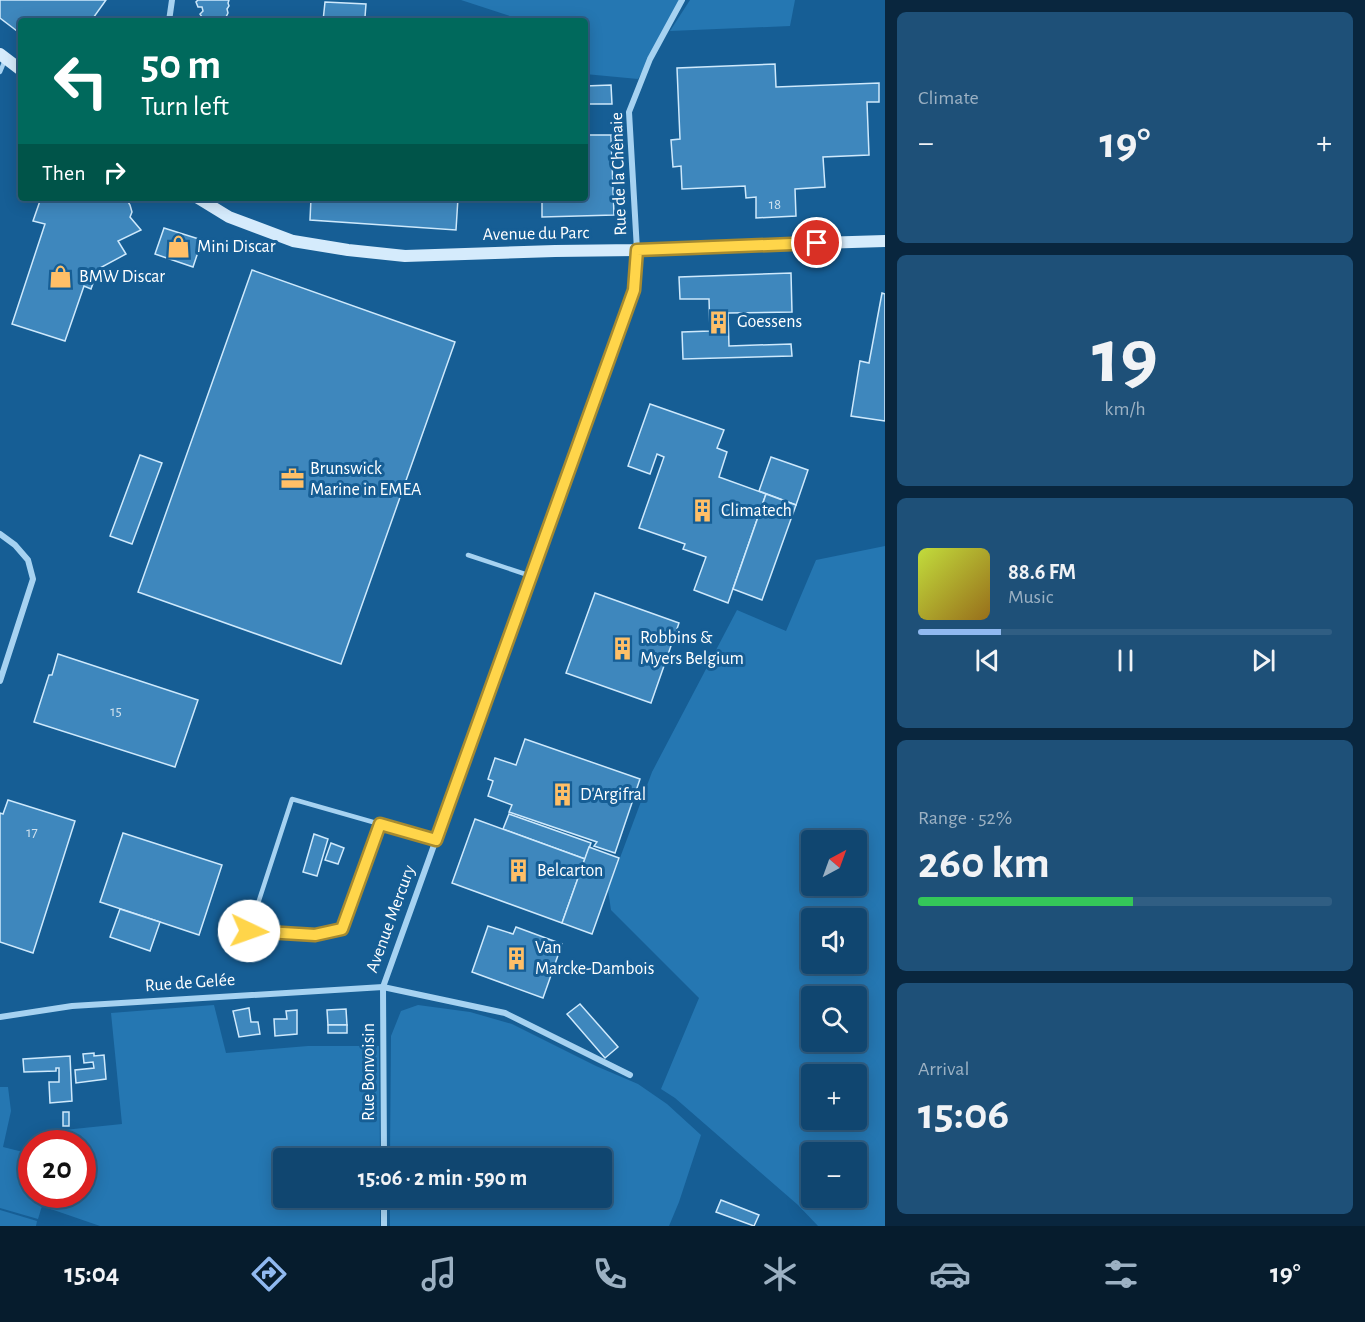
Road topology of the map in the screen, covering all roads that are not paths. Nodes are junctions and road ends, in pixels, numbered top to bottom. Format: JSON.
{"nodes":[{"id":1,"x":172,"y":0,"type":"edge"},
{"id":2,"x":682,"y":0,"type":"edge"},
{"id":3,"x":170,"y":18,"type":"edge"},
{"id":4,"x":3,"y":56,"type":"edge"},
{"id":5,"x":18,"y":68,"type":"edge"},
{"id":6,"x":0,"y":72,"type":"edge"},
{"id":7,"x":203,"y":201,"type":"edge"},
{"id":8,"x":885,"y":241,"type":"edge"},
{"id":9,"x":637,"y":250,"type":"junction"},
{"id":10,"x":0,"y":534,"type":"edge"},
{"id":11,"x":468,"y":555,"type":"dead end"},
{"id":12,"x":531,"y":576,"type":"junction"},
{"id":13,"x":0,"y":681,"type":"edge"},
{"id":14,"x":380,"y":824,"type":"junction"},
{"id":15,"x":436,"y":840,"type":"junction"},
{"id":16,"x":383,"y":987,"type":"junction"},
{"id":17,"x":0,"y":1017,"type":"edge"},
{"id":18,"x":630,"y":1075,"type":"dead end"},
{"id":19,"x":384,"y":1148,"type":"edge"},
{"id":20,"x":384,"y":1208,"type":"edge"},
{"id":21,"x":384,"y":1226,"type":"edge"}],
"edges":[{"from":1,"to":3,"type":"street"},
{"from":2,"to":9,"type":"street","name":"Rue de la Chênaie"},
{"from":4,"to":5,"type":"street"},
{"from":4,"to":6,"type":"lane"},
{"from":7,"to":9,"type":"street","name":"Avenue du Parc"},
{"from":8,"to":9,"type":"street","name":"Avenue du Parc"},
{"from":9,"to":12,"type":"street","name":"Avenue Mercury"},
{"from":10,"to":13,"type":"street"},
{"from":11,"to":12,"type":"lane"},
{"from":12,"to":15,"type":"street","name":"Avenue Mercury"},
{"from":14,"to":14,"type":"lane"},
{"from":14,"to":15,"type":"lane"},
{"from":15,"to":16,"type":"street","name":"Avenue Mercury"},
{"from":16,"to":17,"type":"street","name":"Rue de Gelée"},
{"from":16,"to":18,"type":"street","name":"Rue de Gelée"},
{"from":16,"to":19,"type":"street","name":"Rue Bonvoisin"},
{"from":20,"to":21,"type":"street"}]}
